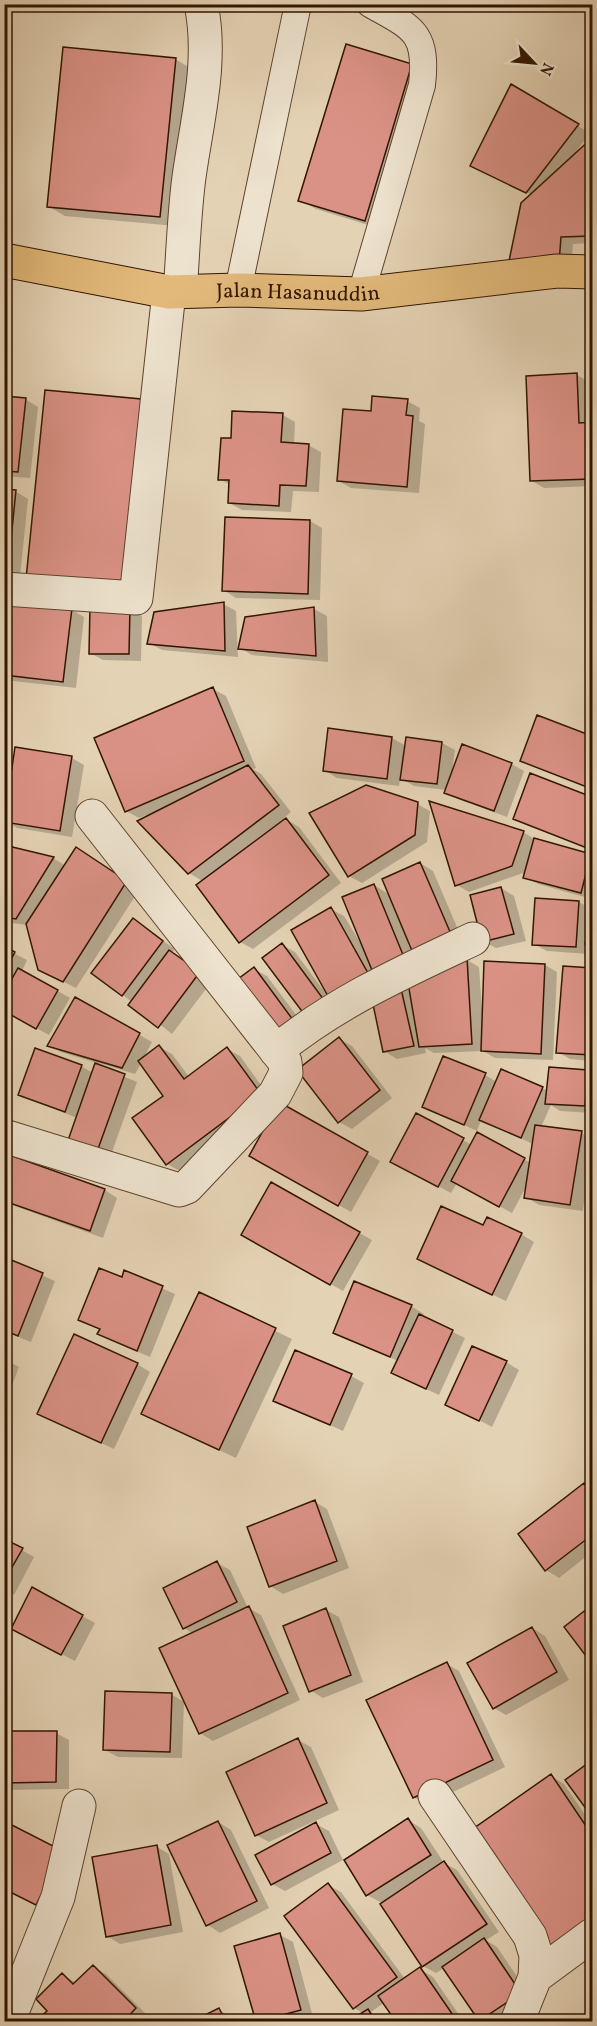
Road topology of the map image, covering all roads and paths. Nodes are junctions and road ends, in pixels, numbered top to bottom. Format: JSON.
{"nodes":[{"id":1,"x":201,"y":4,"type":"edge"},
{"id":2,"x":298,"y":4,"type":"edge"},
{"id":3,"x":370,"y":4,"type":"edge"},
{"id":4,"x":4,"y":260,"type":"edge"},
{"id":5,"x":592,"y":272,"type":"edge"},
{"id":6,"x":238,"y":290,"type":"junction"},
{"id":7,"x":175,"y":292,"type":"junction"},
{"id":8,"x":361,"y":294,"type":"junction"},
{"id":9,"x":4,"y":589,"type":"edge"},
{"id":10,"x":92,"y":816,"type":"dead end"},
{"id":11,"x":473,"y":939,"type":"dead end"},
{"id":12,"x":276,"y":1052,"type":"junction"},
{"id":13,"x":4,"y":1136,"type":"edge"},
{"id":14,"x":435,"y":1796,"type":"dead end"},
{"id":15,"x":79,"y":1806,"type":"dead end"},
{"id":16,"x":592,"y":1935,"type":"edge"},
{"id":17,"x":535,"y":1977,"type":"junction"},
{"id":18,"x":8,"y":2022,"type":"edge"},
{"id":19,"x":517,"y":2022,"type":"edge"}],
"edges":[{"from":1,"to":7,"type":"street"},
{"from":2,"to":6,"type":"lane"},
{"from":3,"to":8,"type":"lane"},
{"from":4,"to":7,"type":"highway","name":"Jalan Hasanuddin"},
{"from":5,"to":8,"type":"highway","name":"Jalan Hasanuddin"},
{"from":6,"to":7,"type":"highway","name":"Jalan Hasanuddin"},
{"from":6,"to":8,"type":"highway","name":"Jalan Hasanuddin"},
{"from":7,"to":9,"type":"street"},
{"from":10,"to":12,"type":"street"},
{"from":11,"to":12,"type":"street"},
{"from":12,"to":13,"type":"street"},
{"from":14,"to":17,"type":"street"},
{"from":15,"to":18,"type":"street"},
{"from":16,"to":17,"type":"street"},
{"from":17,"to":19,"type":"street"}]}
